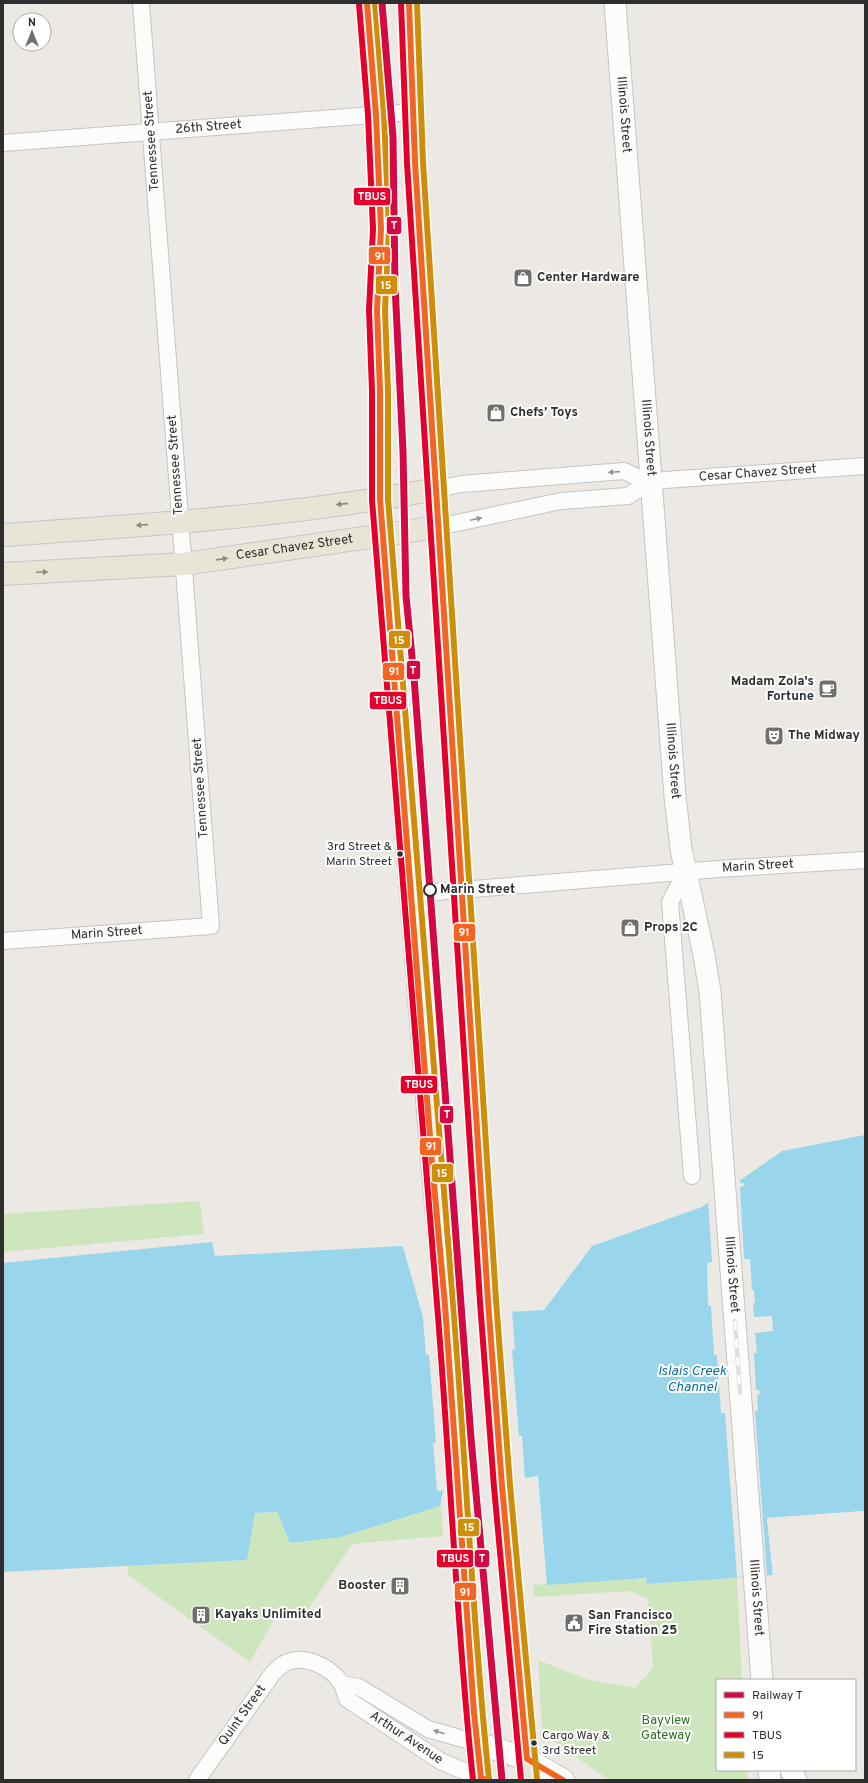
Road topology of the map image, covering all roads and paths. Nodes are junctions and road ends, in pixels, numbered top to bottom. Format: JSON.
{"nodes":[{"id":1,"x":141,"y":3,"type":"edge"},
{"id":2,"x":367,"y":3,"type":"edge"},
{"id":3,"x":409,"y":3,"type":"edge"},
{"id":4,"x":615,"y":3,"type":"edge"},
{"id":5,"x":413,"y":112,"type":"junction"},
{"id":6,"x":376,"y":115,"type":"junction"},
{"id":7,"x":151,"y":132,"type":"junction"},
{"id":8,"x":3,"y":143,"type":"edge"},
{"id":9,"x":865,"y":466,"type":"edge"},
{"id":10,"x":651,"y":481,"type":"junction"},
{"id":11,"x":436,"y":488,"type":"junction"},
{"id":12,"x":380,"y":499,"type":"junction"},
{"id":13,"x":181,"y":522,"type":"junction"},
{"id":14,"x":438,"y":527,"type":"junction"},
{"id":15,"x":3,"y":536,"type":"edge"},
{"id":16,"x":383,"y":537,"type":"junction"},
{"id":17,"x":184,"y":564,"type":"junction"},
{"id":18,"x":3,"y":574,"type":"edge"},
{"id":19,"x":865,"y":860,"type":"edge"},
{"id":20,"x":686,"y":872,"type":"junction"},
{"id":21,"x":462,"y":889,"type":"junction"},
{"id":22,"x":411,"y":894,"type":"junction"},
{"id":23,"x":211,"y":926,"type":"joint"},
{"id":24,"x":3,"y":941,"type":"edge"},
{"id":25,"x":692,"y":1176,"type":"dead end"},
{"id":26,"x":296,"y":1660,"type":"joint"},
{"id":27,"x":762,"y":1679,"type":"edge"},
{"id":28,"x":342,"y":1684,"type":"junction"},
{"id":29,"x":477,"y":1743,"type":"junction"},
{"id":30,"x":528,"y":1769,"type":"edge"},
{"id":31,"x":792,"y":1771,"type":"edge"},
{"id":32,"x":483,"y":1779,"type":"edge"},
{"id":33,"x":197,"y":1780,"type":"edge"},
{"id":34,"x":563,"y":1780,"type":"edge"},
{"id":35,"x":796,"y":1780,"type":"edge"}],
"edges":[{"from":1,"to":7,"type":"street","name":"Tennessee Street"},
{"from":2,"to":6,"type":"main road"},
{"from":3,"to":5,"type":"main road"},
{"from":4,"to":10,"type":"street","name":"Illinois Street"},
{"from":5,"to":6,"type":"street","name":"26th Street"},
{"from":5,"to":11,"type":"main road"},
{"from":6,"to":7,"type":"street","name":"26th Street"},
{"from":6,"to":12,"type":"main road"},
{"from":7,"to":8,"type":"street","name":"26th Street"},
{"from":7,"to":13,"type":"street","name":"Tennessee Street"},
{"from":9,"to":10,"type":"street","name":"Cesar Chavez Street"},
{"from":10,"to":11,"type":"street","name":"Cesar Chavez Street","one_way":true},
{"from":14,"to":10,"type":"street","name":"Cesar Chavez Street","one_way":true},
{"from":10,"to":20,"type":"street","name":"Illinois Street"},
{"from":11,"to":12,"type":"main road","name":"Cesar Chavez Street"},
{"from":11,"to":14,"type":"main road"},
{"from":12,"to":13,"type":"main road","name":"Cesar Chavez Street","one_way":true},
{"from":12,"to":16,"type":"main road"},
{"from":13,"to":15,"type":"main road","name":"Cesar Chavez Street","one_way":true},
{"from":13,"to":17,"type":"street","name":"Tennessee Street"},
{"from":14,"to":16,"type":"main road","name":"Cesar Chavez Street"},
{"from":14,"to":21,"type":"main road"},
{"from":17,"to":16,"type":"main road","name":"Cesar Chavez Street","one_way":true},
{"from":16,"to":22,"type":"main road"},
{"from":18,"to":17,"type":"main road","name":"Cesar Chavez Street","one_way":true},
{"from":17,"to":23,"type":"street","name":"Tennessee Street"},
{"from":19,"to":20,"type":"street","name":"Marin Street"},
{"from":20,"to":21,"type":"street","name":"Marin Street"},
{"from":20,"to":25,"type":"street"},
{"from":20,"to":27,"type":"street","name":"Illinois Street"},
{"from":21,"to":22,"type":"street","name":"Marin Street"},
{"from":21,"to":30,"type":"main road"},
{"from":22,"to":29,"type":"main road"},
{"from":23,"to":24,"type":"street","name":"Marin Street"},
{"from":26,"to":28,"type":"street","name":"Arthur Avenue"},
{"from":26,"to":33,"type":"street","name":"Quint Street"},
{"from":29,"to":28,"type":"street","name":"Arthur Avenue","one_way":true},
{"from":28,"to":32,"type":"street","name":"Arthur Avenue"},
{"from":29,"to":30,"type":"main road"},
{"from":29,"to":32,"type":"main road"},
{"from":30,"to":34,"type":"main road"},
{"from":31,"to":35,"type":"street"}]}
